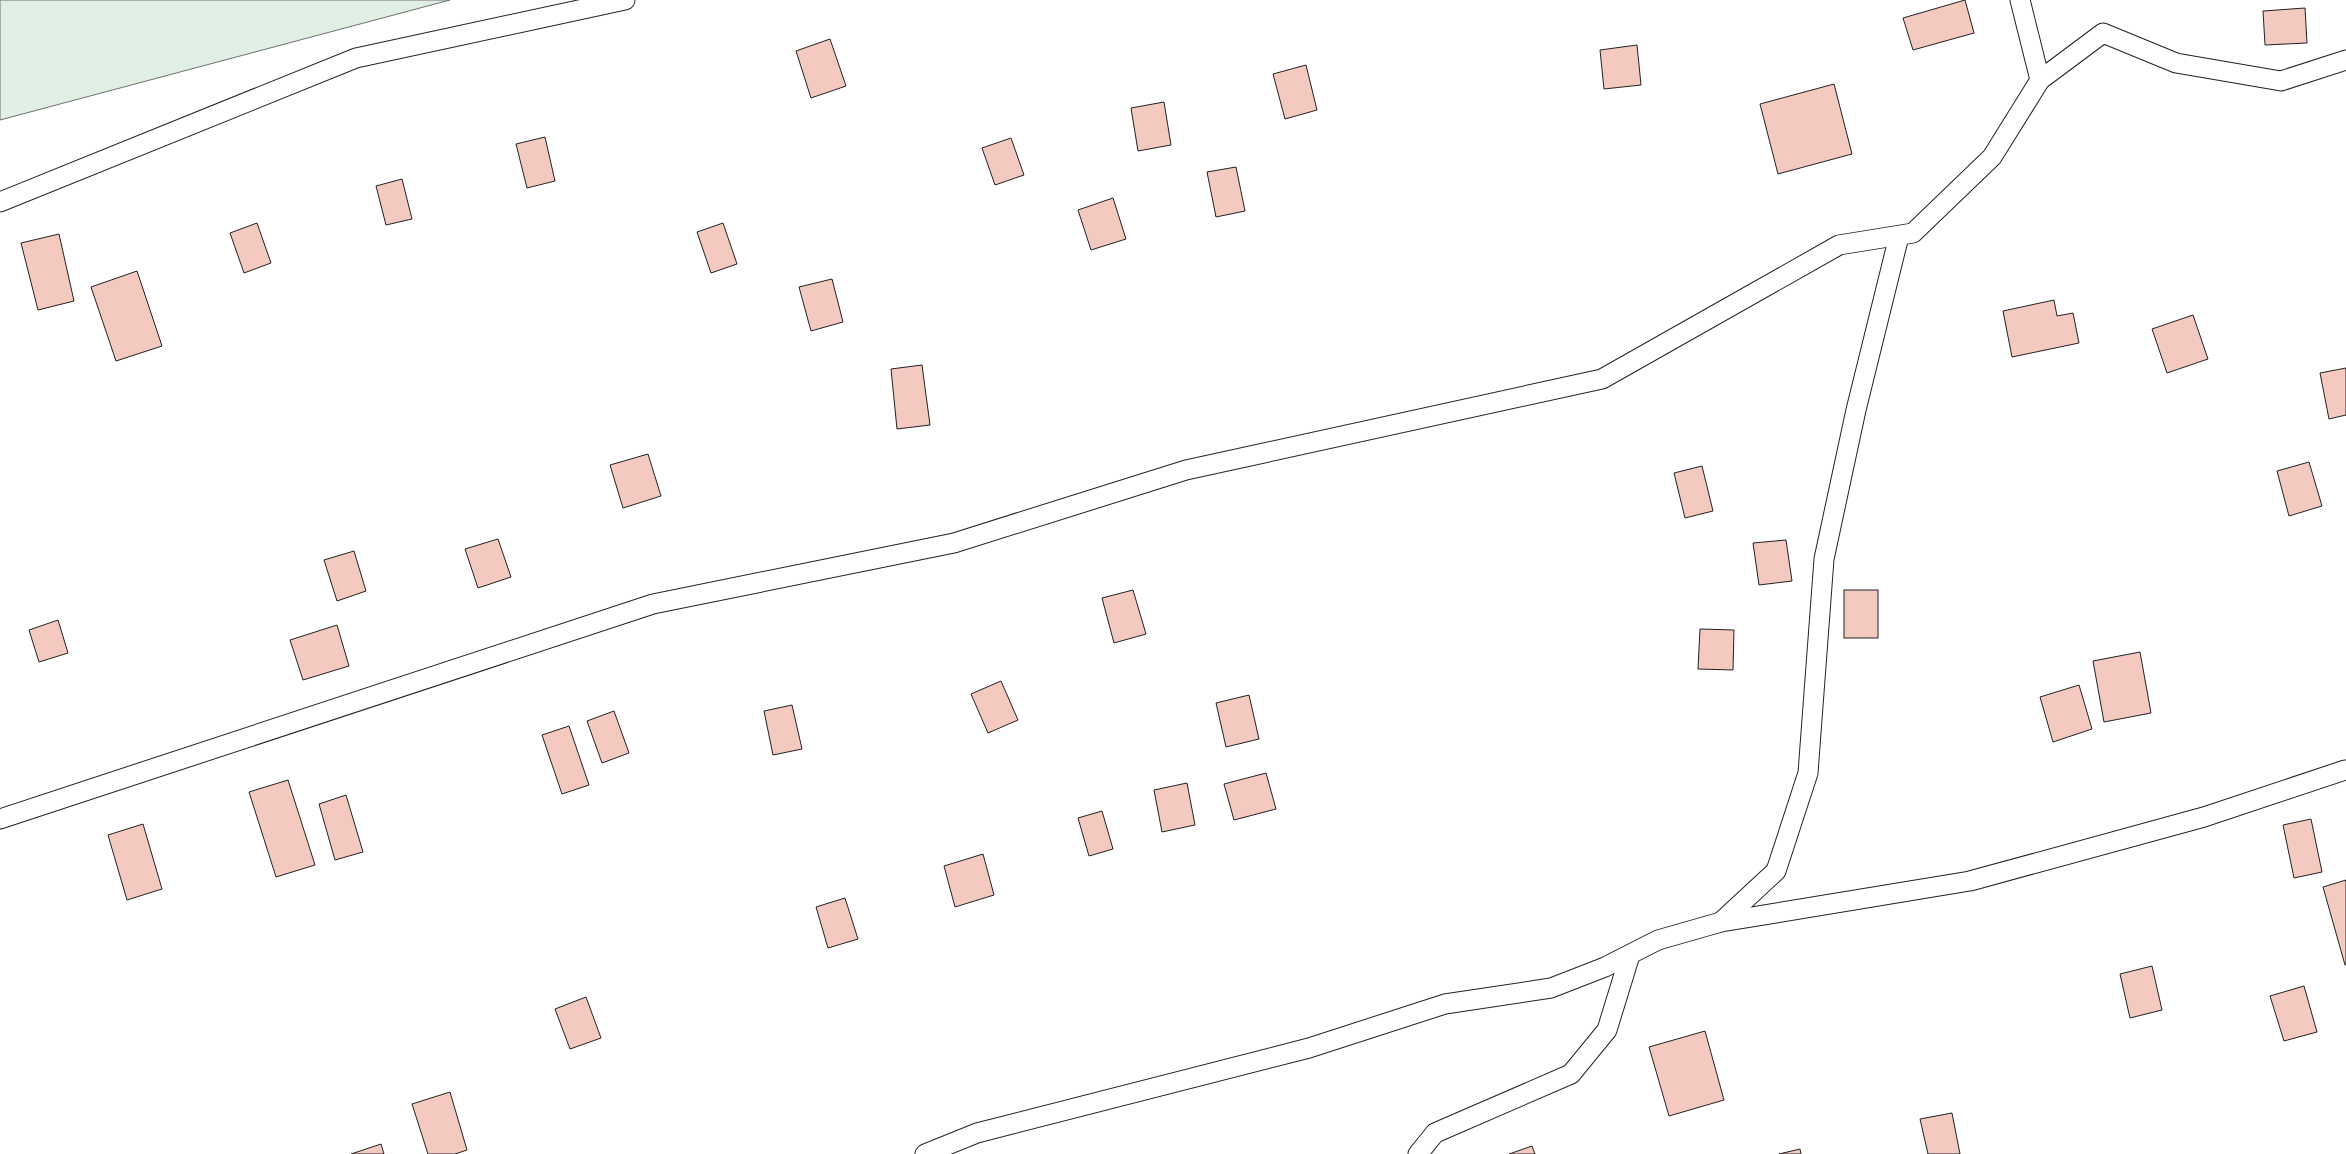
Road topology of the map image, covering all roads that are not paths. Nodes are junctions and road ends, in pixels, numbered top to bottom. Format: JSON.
{"nodes":[{"id":1,"x":625,"y":0,"type":"edge"},
{"id":2,"x":2020,"y":0,"type":"edge"},
{"id":3,"x":2346,"y":60,"type":"edge"},
{"id":4,"x":2040,"y":80,"type":"junction"},
{"id":5,"x":0,"y":202,"type":"edge"},
{"id":6,"x":1899,"y":236,"type":"junction"},
{"id":7,"x":2345,"y":770,"type":"edge"},
{"id":8,"x":0,"y":819,"type":"edge"},
{"id":9,"x":1721,"y":922,"type":"junction"},
{"id":10,"x":1630,"y":954,"type":"junction"},
{"id":11,"x":925,"y":1154,"type":"edge"},
{"id":12,"x":1418,"y":1154,"type":"edge"}],
"edges":[{"from":1,"to":5,"type":"lane"},
{"from":2,"to":4,"type":"lane"},
{"from":3,"to":4,"type":"lane"},
{"from":4,"to":6,"type":"lane"},
{"from":6,"to":8,"type":"lane"},
{"from":6,"to":9,"type":"lane"},
{"from":7,"to":9,"type":"lane"},
{"from":9,"to":10,"type":"lane"},
{"from":10,"to":11,"type":"lane"},
{"from":10,"to":12,"type":"lane"}]}
